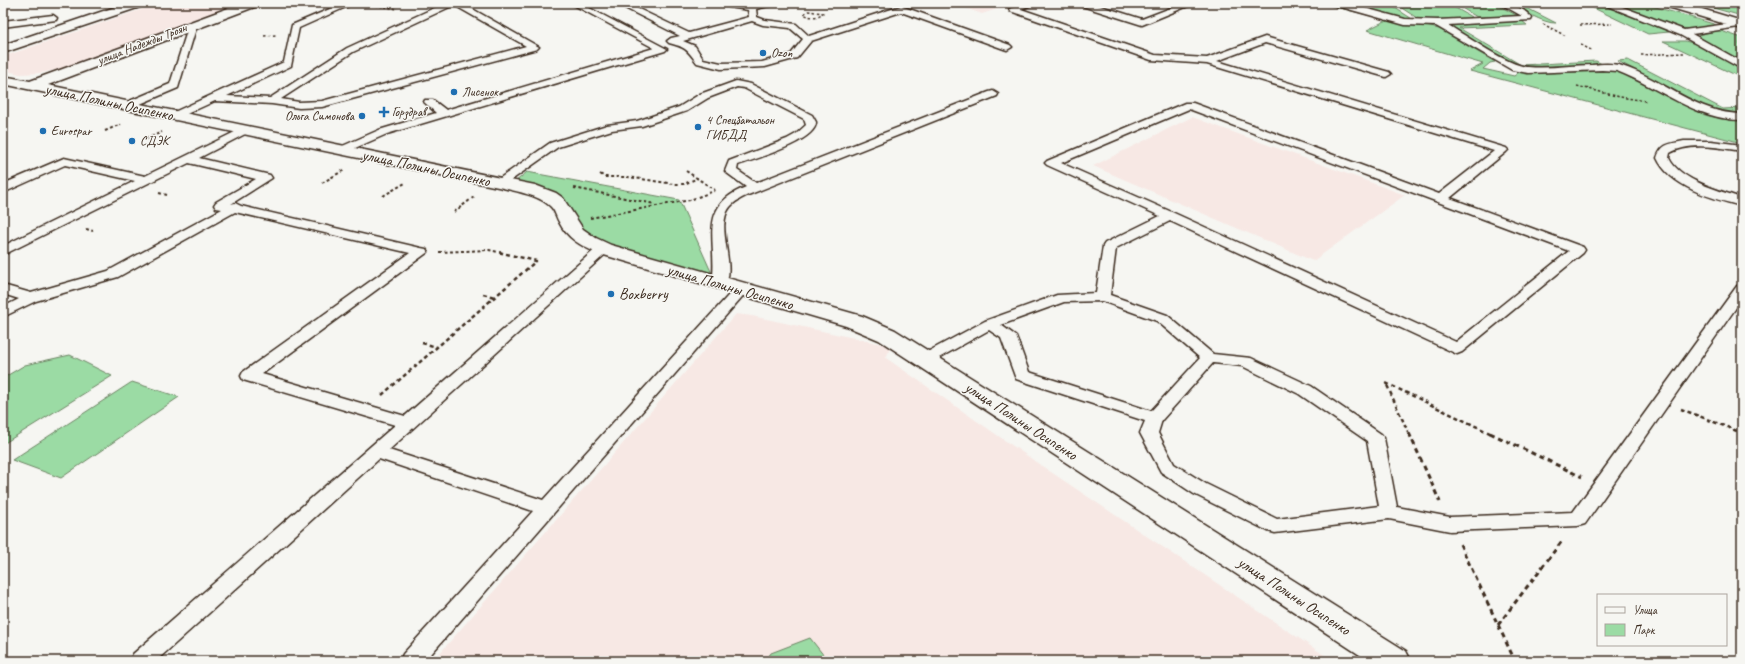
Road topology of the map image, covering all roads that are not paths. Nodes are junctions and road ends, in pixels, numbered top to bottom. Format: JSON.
{"nodes":[{"id":1,"x":139,"y":3,"type":"edge"},
{"id":2,"x":253,"y":3,"type":"edge"},
{"id":3,"x":351,"y":3,"type":"edge"},
{"id":4,"x":452,"y":3,"type":"edge"},
{"id":5,"x":456,"y":3,"type":"edge"},
{"id":6,"x":574,"y":3,"type":"edge"},
{"id":7,"x":619,"y":3,"type":"edge"},
{"id":8,"x":725,"y":3,"type":"edge"},
{"id":9,"x":770,"y":3,"type":"edge"},
{"id":10,"x":1033,"y":3,"type":"edge"},
{"id":11,"x":1082,"y":3,"type":"edge"},
{"id":12,"x":1337,"y":3,"type":"edge"},
{"id":13,"x":1503,"y":3,"type":"edge"},
{"id":14,"x":1604,"y":3,"type":"edge"},
{"id":15,"x":1669,"y":3,"type":"edge"},
{"id":16,"x":1184,"y":6,"type":"dead end"},
{"id":17,"x":753,"y":13,"type":"junction"},
{"id":18,"x":53,"y":18,"type":"dead end"},
{"id":19,"x":1438,"y":23,"type":"junction"},
{"id":20,"x":3,"y":24,"type":"edge"},
{"id":21,"x":192,"y":25,"type":"junction"},
{"id":22,"x":1740,"y":25,"type":"edge"},
{"id":23,"x":1683,"y":33,"type":"junction"},
{"id":24,"x":688,"y":36,"type":"junction"},
{"id":25,"x":808,"y":39,"type":"junction"},
{"id":26,"x":674,"y":40,"type":"junction"},
{"id":27,"x":655,"y":46,"type":"junction"},
{"id":28,"x":1007,"y":47,"type":"dead end"},
{"id":29,"x":3,"y":49,"type":"edge"},
{"id":30,"x":1208,"y":61,"type":"junction"},
{"id":31,"x":1742,"y":66,"type":"edge"},
{"id":32,"x":1386,"y":74,"type":"dead end"},
{"id":33,"x":3,"y":80,"type":"edge"},
{"id":34,"x":402,"y":82,"type":"junction"},
{"id":35,"x":31,"y":86,"type":"junction"},
{"id":36,"x":413,"y":90,"type":"dead end"},
{"id":37,"x":993,"y":94,"type":"dead end"},
{"id":38,"x":215,"y":98,"type":"junction"},
{"id":39,"x":272,"y":100,"type":"junction"},
{"id":40,"x":428,"y":102,"type":"dead end"},
{"id":41,"x":129,"y":105,"type":"junction"},
{"id":42,"x":444,"y":114,"type":"junction"},
{"id":43,"x":176,"y":115,"type":"junction"},
{"id":44,"x":1742,"y":117,"type":"edge"},
{"id":45,"x":245,"y":130,"type":"junction"},
{"id":46,"x":1742,"y":148,"type":"edge"},
{"id":47,"x":342,"y":150,"type":"junction"},
{"id":48,"x":188,"y":159,"type":"junction"},
{"id":49,"x":147,"y":180,"type":"junction"},
{"id":50,"x":499,"y":183,"type":"junction"},
{"id":51,"x":755,"y":188,"type":"junction"},
{"id":52,"x":3,"y":189,"type":"edge"},
{"id":53,"x":1441,"y":199,"type":"junction"},
{"id":54,"x":1742,"y":202,"type":"edge"},
{"id":55,"x":235,"y":208,"type":"junction"},
{"id":56,"x":1170,"y":216,"type":"junction"},
{"id":57,"x":604,"y":249,"type":"junction"},
{"id":58,"x":3,"y":251,"type":"edge"},
{"id":59,"x":719,"y":284,"type":"junction"},
{"id":60,"x":3,"y":289,"type":"edge"},
{"id":61,"x":742,"y":290,"type":"junction"},
{"id":62,"x":1742,"y":290,"type":"edge"},
{"id":63,"x":1102,"y":297,"type":"junction"},
{"id":64,"x":31,"y":298,"type":"junction"},
{"id":65,"x":3,"y":313,"type":"edge"},
{"id":66,"x":990,"y":324,"type":"junction"},
{"id":67,"x":1209,"y":358,"type":"junction"},
{"id":68,"x":924,"y":360,"type":"junction"},
{"id":69,"x":1154,"y":418,"type":"junction"},
{"id":70,"x":408,"y":423,"type":"junction"},
{"id":71,"x":376,"y":452,"type":"junction"},
{"id":72,"x":547,"y":508,"type":"junction"},
{"id":73,"x":1389,"y":512,"type":"junction"},
{"id":74,"x":141,"y":661,"type":"edge"},
{"id":75,"x":411,"y":661,"type":"edge"},
{"id":76,"x":1395,"y":661,"type":"edge"}],
"edges":[{"from":1,"to":29,"type":"street"},
{"from":2,"to":21,"type":"street","name":"улица Надежды Троян"},
{"from":3,"to":38,"type":"lane"},
{"from":4,"to":39,"type":"lane"},
{"from":5,"to":34,"type":"lane"},
{"from":6,"to":27,"type":"lane"},
{"from":7,"to":24,"type":"lane"},
{"from":8,"to":17,"type":"lane"},
{"from":9,"to":17,"type":"lane"},
{"from":10,"to":30,"type":"lane"},
{"from":11,"to":16,"type":"lane"},
{"from":12,"to":19,"type":"lane"},
{"from":13,"to":19,"type":"lane"},
{"from":14,"to":23,"type":"lane"},
{"from":15,"to":22,"type":"street"},
{"from":17,"to":24,"type":"lane"},
{"from":17,"to":25,"type":"lane"},
{"from":18,"to":20,"type":"lane"},
{"from":19,"to":44,"type":"lane"},
{"from":21,"to":35,"type":"street","name":"улица Надежды Троян"},
{"from":21,"to":41,"type":"lane"},
{"from":22,"to":23,"type":"lane"},
{"from":23,"to":31,"type":"lane"},
{"from":24,"to":26,"type":"lane"},
{"from":25,"to":26,"type":"lane"},
{"from":25,"to":28,"type":"lane"},
{"from":26,"to":27,"type":"lane"},
{"from":27,"to":42,"type":"lane"},
{"from":30,"to":32,"type":"lane"},
{"from":30,"to":53,"type":"lane"},
{"from":33,"to":35,"type":"street","name":"улица Полины Осипенко"},
{"from":34,"to":36,"type":"lane"},
{"from":34,"to":39,"type":"lane"},
{"from":35,"to":41,"type":"street","name":"улица Полины Осипенко"},
{"from":37,"to":51,"type":"lane"},
{"from":38,"to":39,"type":"lane"},
{"from":38,"to":43,"type":"lane"},
{"from":40,"to":42,"type":"lane"},
{"from":41,"to":43,"type":"street","name":"улица Полины Осипенко"},
{"from":42,"to":47,"type":"lane"},
{"from":43,"to":45,"type":"street","name":"улица Полины Осипенко"},
{"from":45,"to":47,"type":"street","name":"улица Полины Осипенко"},
{"from":45,"to":48,"type":"lane"},
{"from":46,"to":54,"type":"lane"},
{"from":47,"to":50,"type":"street","name":"улица Полины Осипенко"},
{"from":48,"to":49,"type":"lane"},
{"from":48,"to":55,"type":"lane"},
{"from":49,"to":52,"type":"lane"},
{"from":49,"to":58,"type":"lane"},
{"from":50,"to":51,"type":"lane"},
{"from":50,"to":57,"type":"street","name":"улица Полины Осипенко"},
{"from":51,"to":59,"type":"lane"},
{"from":53,"to":56,"type":"lane"},
{"from":53,"to":56,"type":"lane"},
{"from":55,"to":64,"type":"lane"},
{"from":55,"to":70,"type":"lane"},
{"from":56,"to":63,"type":"lane"},
{"from":57,"to":59,"type":"street","name":"улица Полины Осипенко"},
{"from":57,"to":70,"type":"lane"},
{"from":59,"to":61,"type":"street","name":"улица Полины Осипенко"},
{"from":60,"to":64,"type":"lane"},
{"from":61,"to":68,"type":"street","name":"улица Полины Осипенко"},
{"from":61,"to":72,"type":"lane"},
{"from":62,"to":73,"type":"lane"},
{"from":63,"to":66,"type":"lane"},
{"from":63,"to":67,"type":"lane"},
{"from":64,"to":65,"type":"lane"},
{"from":66,"to":68,"type":"lane"},
{"from":66,"to":69,"type":"lane"},
{"from":67,"to":69,"type":"lane"},
{"from":67,"to":73,"type":"lane"},
{"from":68,"to":76,"type":"street","name":"улица Полины Осипенко"},
{"from":69,"to":73,"type":"lane"},
{"from":70,"to":71,"type":"lane"},
{"from":71,"to":72,"type":"lane"},
{"from":71,"to":74,"type":"lane"},
{"from":72,"to":75,"type":"lane"}]}
